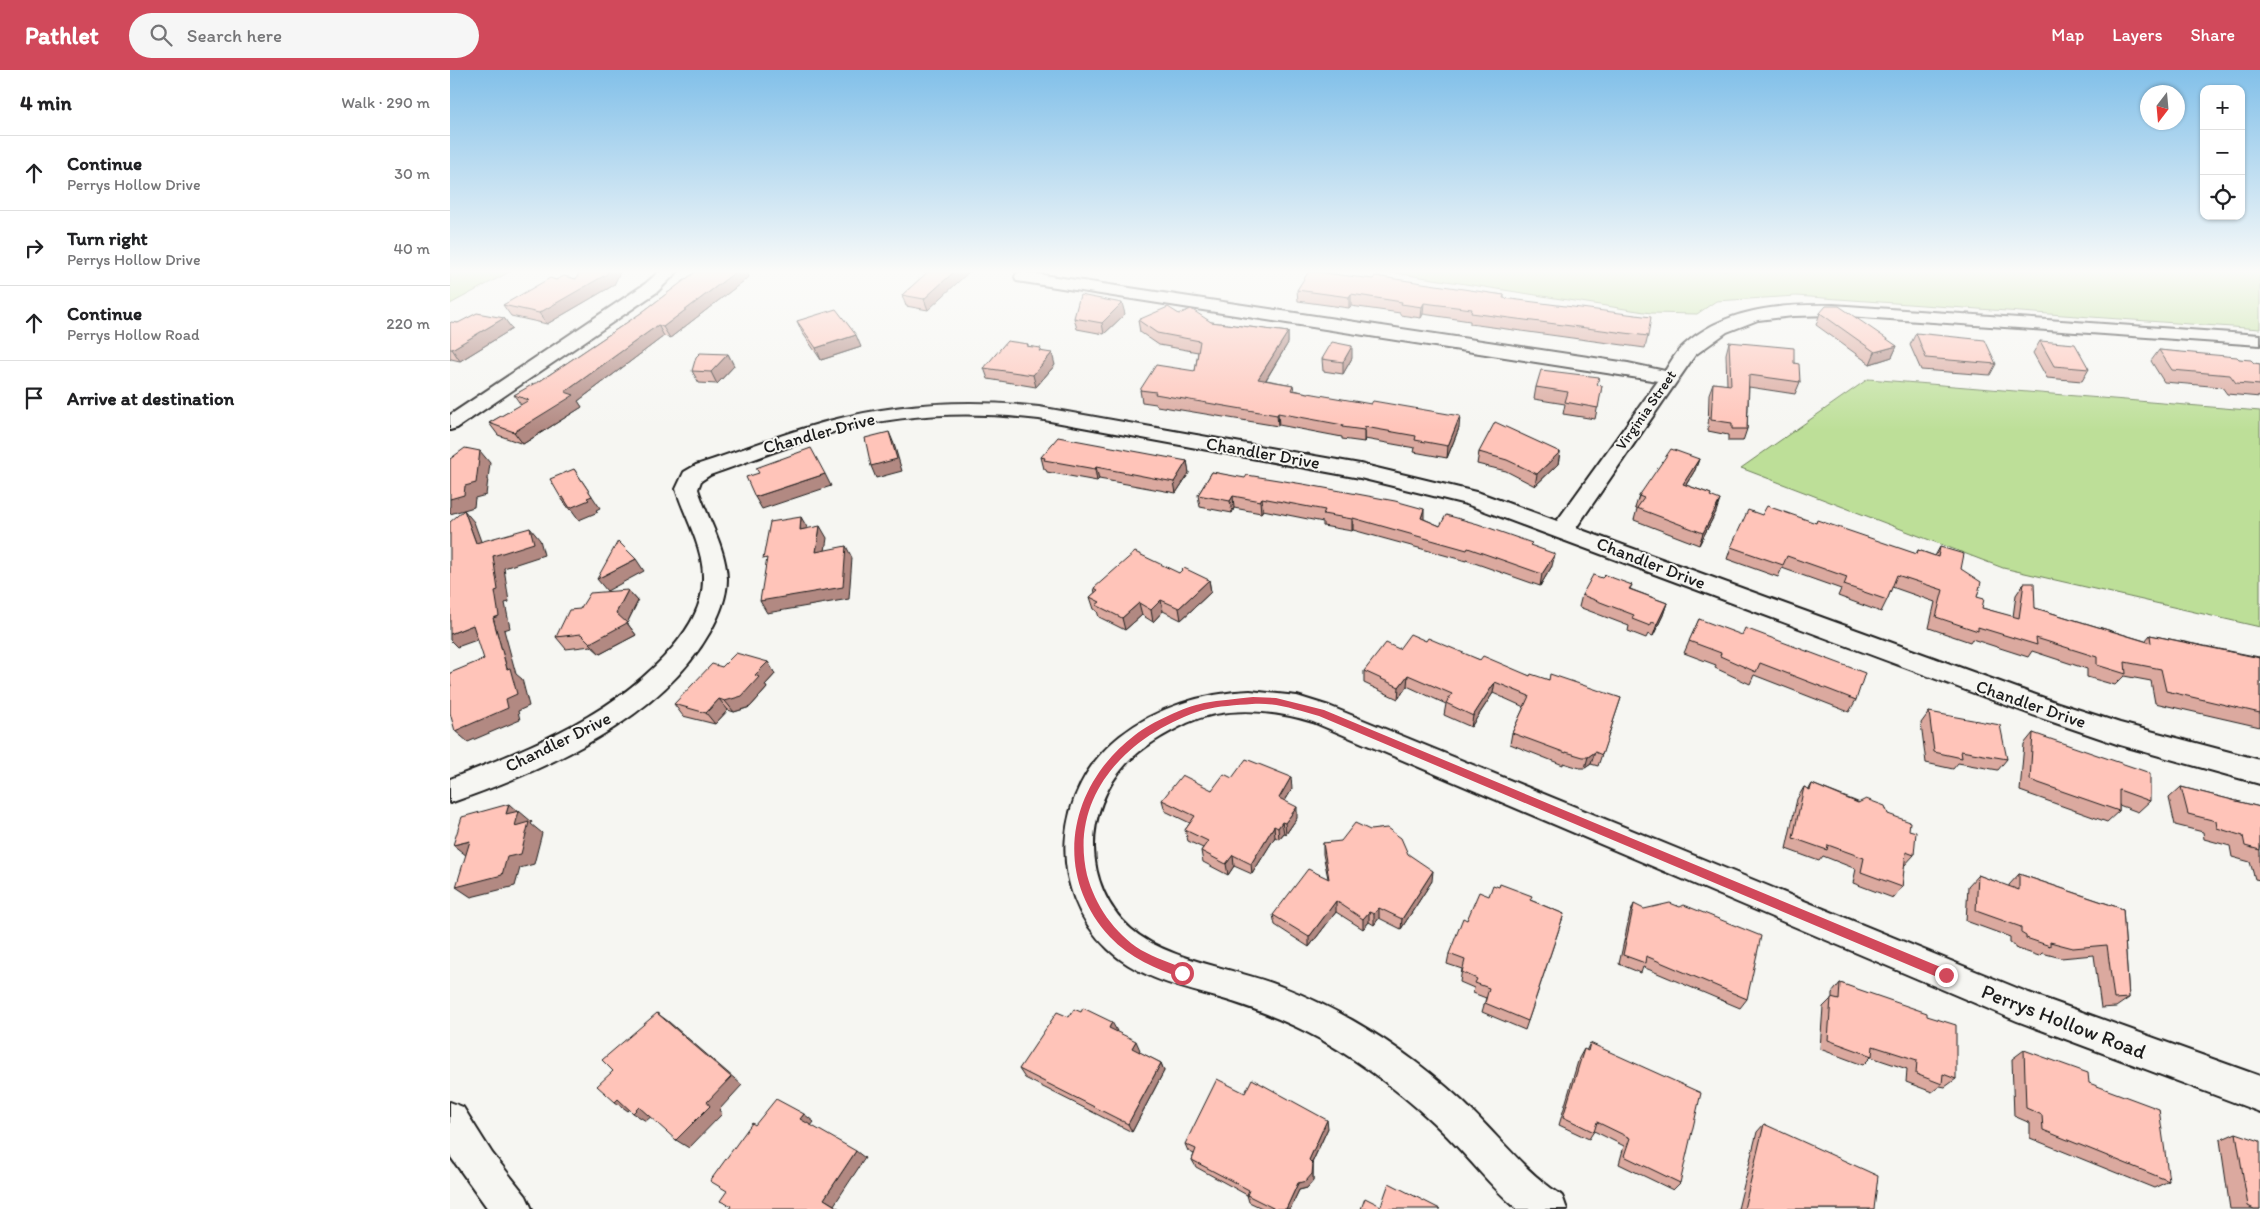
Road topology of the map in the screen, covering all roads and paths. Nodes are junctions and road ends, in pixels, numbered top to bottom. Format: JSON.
{"nodes":[{"id":1,"x":599,"y":323,"type":"edge"},
{"id":2,"x":1326,"y":323,"type":"edge"},
{"id":3,"x":1734,"y":323,"type":"edge"},
{"id":4,"x":2026,"y":323,"type":"edge"},
{"id":5,"x":2260,"y":340,"type":"edge"},
{"id":6,"x":1668,"y":377,"type":"junction"},
{"id":7,"x":450,"y":424,"type":"edge"},
{"id":8,"x":1563,"y":530,"type":"junction"},
{"id":9,"x":2260,"y":772,"type":"edge"},
{"id":10,"x":450,"y":791,"type":"edge"},
{"id":11,"x":2260,"y":1094,"type":"edge"},
{"id":12,"x":450,"y":1120,"type":"edge"},
{"id":13,"x":513,"y":1209,"type":"edge"},
{"id":14,"x":1548,"y":1209,"type":"edge"}],
"edges":[{"from":1,"to":7,"type":"street"},
{"from":2,"to":6,"type":"street"},
{"from":3,"to":6,"type":"street","name":"Virginia Street"},
{"from":4,"to":5,"type":"street","name":"Virginia Street"},
{"from":6,"to":8,"type":"street","name":"Virginia Street"},
{"from":8,"to":9,"type":"street","name":"Chandler Drive"},
{"from":8,"to":10,"type":"street","name":"Chandler Drive"},
{"from":11,"to":14,"type":"street","name":"Perrys Hollow Road"},
{"from":12,"to":13,"type":"street"}]}
